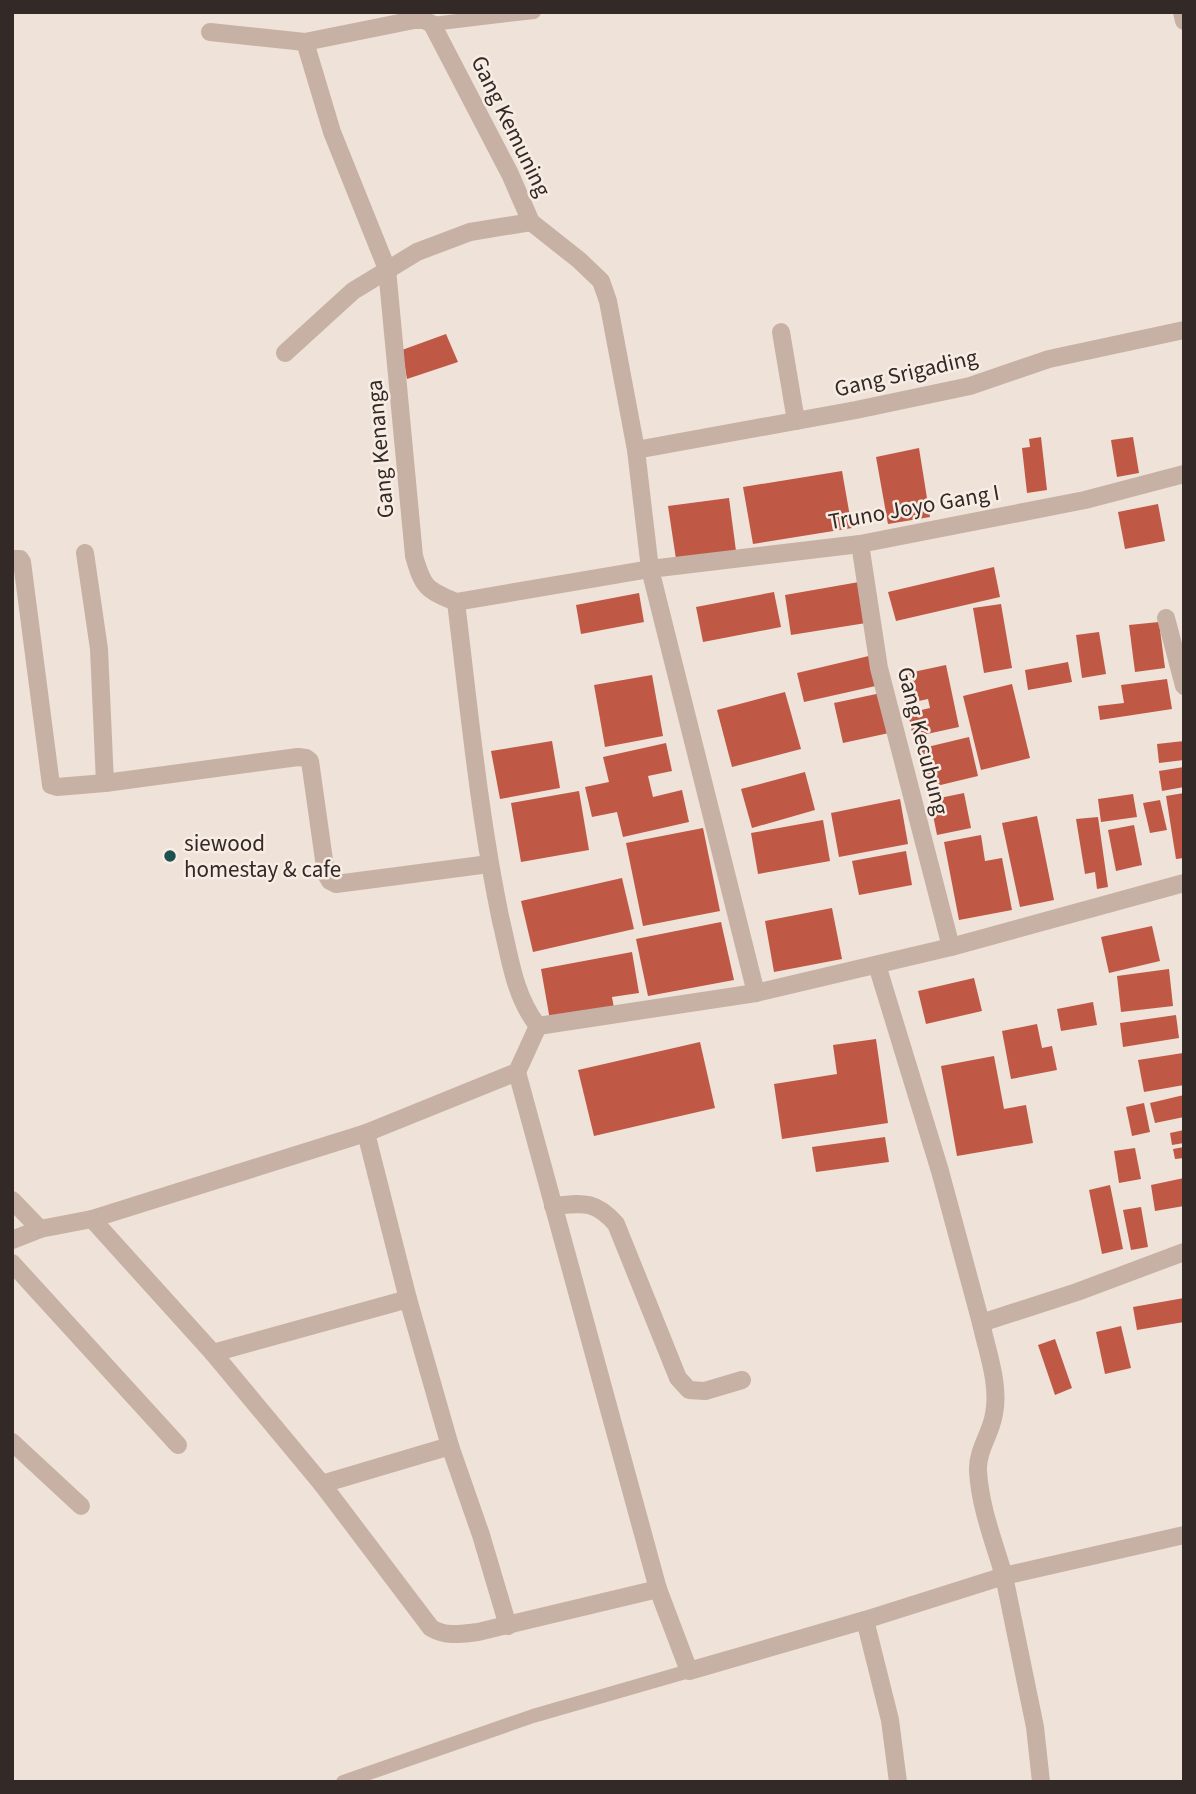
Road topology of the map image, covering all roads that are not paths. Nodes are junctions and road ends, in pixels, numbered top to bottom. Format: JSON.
{"nodes":[{"id":1,"x":534,"y":12,"type":"edge"},
{"id":2,"x":1182,"y":12,"type":"edge"},
{"id":3,"x":426,"y":19,"type":"edge"},
{"id":4,"x":1184,"y":21,"type":"edge"},
{"id":5,"x":210,"y":32,"type":"dead end"},
{"id":6,"x":304,"y":43,"type":"junction"},
{"id":7,"x":531,"y":222,"type":"junction"},
{"id":8,"x":387,"y":269,"type":"junction"},
{"id":9,"x":1184,"y":331,"type":"edge"},
{"id":10,"x":781,"y":332,"type":"dead end"},
{"id":11,"x":285,"y":353,"type":"dead end"},
{"id":12,"x":796,"y":421,"type":"junction"},
{"id":13,"x":636,"y":450,"type":"junction"},
{"id":14,"x":1184,"y":474,"type":"edge"},
{"id":15,"x":860,"y":544,"type":"junction"},
{"id":16,"x":85,"y":553,"type":"dead end"},
{"id":17,"x":12,"y":559,"type":"edge"},
{"id":18,"x":650,"y":569,"type":"junction"},
{"id":19,"x":456,"y":602,"type":"junction"},
{"id":20,"x":1166,"y":618,"type":"dead end"},
{"id":21,"x":1184,"y":686,"type":"edge"},
{"id":22,"x":105,"y":783,"type":"junction"},
{"id":23,"x":489,"y":864,"type":"junction"},
{"id":24,"x":1184,"y":883,"type":"edge"},
{"id":25,"x":951,"y":947,"type":"junction"},
{"id":26,"x":877,"y":965,"type":"junction"},
{"id":27,"x":756,"y":993,"type":"junction"},
{"id":28,"x":538,"y":1026,"type":"junction"},
{"id":29,"x":517,"y":1072,"type":"junction"},
{"id":30,"x":366,"y":1133,"type":"junction"},
{"id":31,"x":12,"y":1199,"type":"edge"},
{"id":32,"x":553,"y":1206,"type":"junction"},
{"id":33,"x":92,"y":1219,"type":"junction"},
{"id":34,"x":40,"y":1229,"type":"junction"},
{"id":35,"x":12,"y":1240,"type":"edge"},
{"id":36,"x":1184,"y":1252,"type":"edge"},
{"id":37,"x":12,"y":1263,"type":"edge"},
{"id":38,"x":408,"y":1299,"type":"junction"},
{"id":39,"x":981,"y":1323,"type":"junction"},
{"id":40,"x":212,"y":1353,"type":"junction"},
{"id":41,"x":742,"y":1380,"type":"dead end"},
{"id":42,"x":12,"y":1442,"type":"edge"},
{"id":43,"x":178,"y":1445,"type":"dead end"},
{"id":44,"x":450,"y":1446,"type":"junction"},
{"id":45,"x":322,"y":1484,"type":"junction"},
{"id":46,"x":81,"y":1506,"type":"dead end"},
{"id":47,"x":1184,"y":1535,"type":"edge"},
{"id":48,"x":1004,"y":1576,"type":"junction"},
{"id":49,"x":658,"y":1589,"type":"junction"},
{"id":50,"x":865,"y":1620,"type":"junction"},
{"id":51,"x":508,"y":1626,"type":"junction"},
{"id":52,"x":689,"y":1671,"type":"junction"},
{"id":53,"x":343,"y":1782,"type":"edge"},
{"id":54,"x":898,"y":1782,"type":"edge"},
{"id":55,"x":1041,"y":1782,"type":"edge"}],
"edges":[{"from":1,"to":3,"type":"lane"},
{"from":2,"to":4,"type":"street"},
{"from":3,"to":6,"type":"street"},
{"from":3,"to":7,"type":"street","name":"Gang Kemuning"},
{"from":5,"to":6,"type":"street"},
{"from":6,"to":8,"type":"street","name":"Gang Kenanga"},
{"from":7,"to":8,"type":"street"},
{"from":7,"to":13,"type":"street","name":"Gang Kemuning"},
{"from":8,"to":11,"type":"street"},
{"from":8,"to":19,"type":"street","name":"Gang Kenanga"},
{"from":9,"to":12,"type":"street","name":"Gang Srigading"},
{"from":10,"to":12,"type":"street"},
{"from":12,"to":13,"type":"street","name":"Gang Srigading"},
{"from":13,"to":18,"type":"street","name":"Gang Kemuning"},
{"from":14,"to":15,"type":"street","name":"Truno Joyo Gang I"},
{"from":15,"to":18,"type":"street","name":"Truno Joyo Gang I"},
{"from":15,"to":25,"type":"street","name":"Gang Kecubung"},
{"from":16,"to":22,"type":"street"},
{"from":17,"to":22,"type":"street"},
{"from":18,"to":19,"type":"street","name":"Truno Joyo Gang I"},
{"from":18,"to":27,"type":"street","name":"Gang Kemuning"},
{"from":19,"to":23,"type":"street"},
{"from":20,"to":21,"type":"street"},
{"from":22,"to":23,"type":"street"},
{"from":23,"to":28,"type":"street"},
{"from":24,"to":25,"type":"street"},
{"from":25,"to":26,"type":"street"},
{"from":26,"to":27,"type":"street"},
{"from":26,"to":39,"type":"street"},
{"from":27,"to":28,"type":"street"},
{"from":28,"to":29,"type":"street"},
{"from":29,"to":30,"type":"street"},
{"from":29,"to":32,"type":"street"},
{"from":30,"to":33,"type":"street"},
{"from":30,"to":38,"type":"street"},
{"from":31,"to":34,"type":"street"},
{"from":32,"to":41,"type":"street"},
{"from":32,"to":49,"type":"street"},
{"from":33,"to":34,"type":"street"},
{"from":33,"to":40,"type":"street"},
{"from":34,"to":35,"type":"street"},
{"from":36,"to":39,"type":"street"},
{"from":37,"to":43,"type":"street"},
{"from":38,"to":40,"type":"street"},
{"from":38,"to":44,"type":"street"},
{"from":39,"to":48,"type":"street"},
{"from":40,"to":45,"type":"street"},
{"from":42,"to":46,"type":"street"},
{"from":44,"to":45,"type":"street"},
{"from":44,"to":51,"type":"street"},
{"from":45,"to":51,"type":"street"},
{"from":47,"to":48,"type":"street"},
{"from":48,"to":50,"type":"street"},
{"from":48,"to":55,"type":"street"},
{"from":49,"to":51,"type":"street"},
{"from":49,"to":52,"type":"street"},
{"from":50,"to":52,"type":"street"},
{"from":50,"to":54,"type":"street"},
{"from":52,"to":53,"type":"lane"}]}
